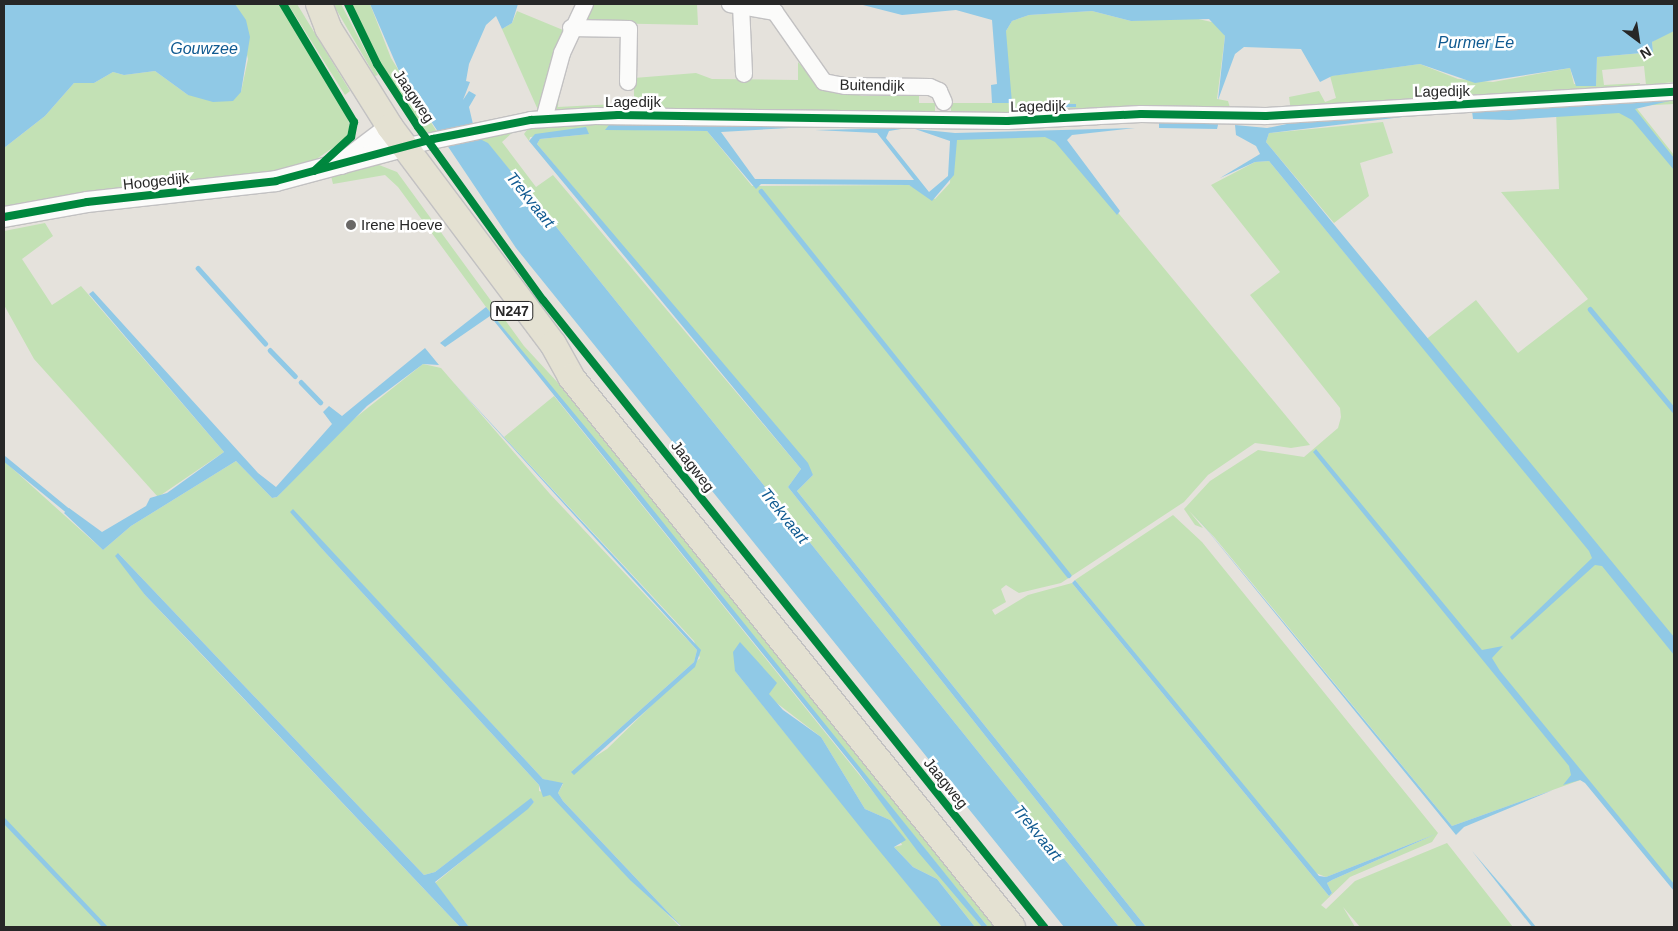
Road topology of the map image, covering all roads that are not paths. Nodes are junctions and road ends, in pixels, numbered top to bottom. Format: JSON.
{"nodes":[{"id":1,"x":306,"y":4,"type":"edge"},
{"id":2,"x":318,"y":4,"type":"edge"},
{"id":3,"x":585,"y":4,"type":"edge"},
{"id":4,"x":735,"y":4,"type":"edge"},
{"id":5,"x":328,"y":28,"type":"junction"},
{"id":6,"x":571,"y":28,"type":"junction"},
{"id":7,"x":744,"y":74,"type":"dead end"},
{"id":8,"x":628,"y":82,"type":"dead end"},
{"id":9,"x":1674,"y":92,"type":"edge"},
{"id":10,"x":944,"y":102,"type":"dead end"},
{"id":11,"x":544,"y":119,"type":"junction"},
{"id":12,"x":397,"y":137,"type":"junction"},
{"id":13,"x":4,"y":217,"type":"edge"},
{"id":14,"x":1012,"y":927,"type":"edge"}],
"edges":[{"from":1,"to":5,"type":"main road","number":"N247"},
{"from":2,"to":5,"type":"main road","number":"N247"},
{"from":3,"to":6,"type":"street"},
{"from":4,"to":7,"type":"street","name":"Buitendijk"},
{"from":4,"to":10,"type":"street","name":"Buitendijk"},
{"from":5,"to":12,"type":"main road","number":"N247"},
{"from":6,"to":8,"type":"street"},
{"from":6,"to":11,"type":"street"},
{"from":9,"to":11,"type":"street","name":"Lagedijk"},
{"from":11,"to":12,"type":"street","name":"Lagedijk"},
{"from":12,"to":13,"type":"street","name":"Hoogedijk"},
{"from":12,"to":14,"type":"main road","number":"N247"}]}
